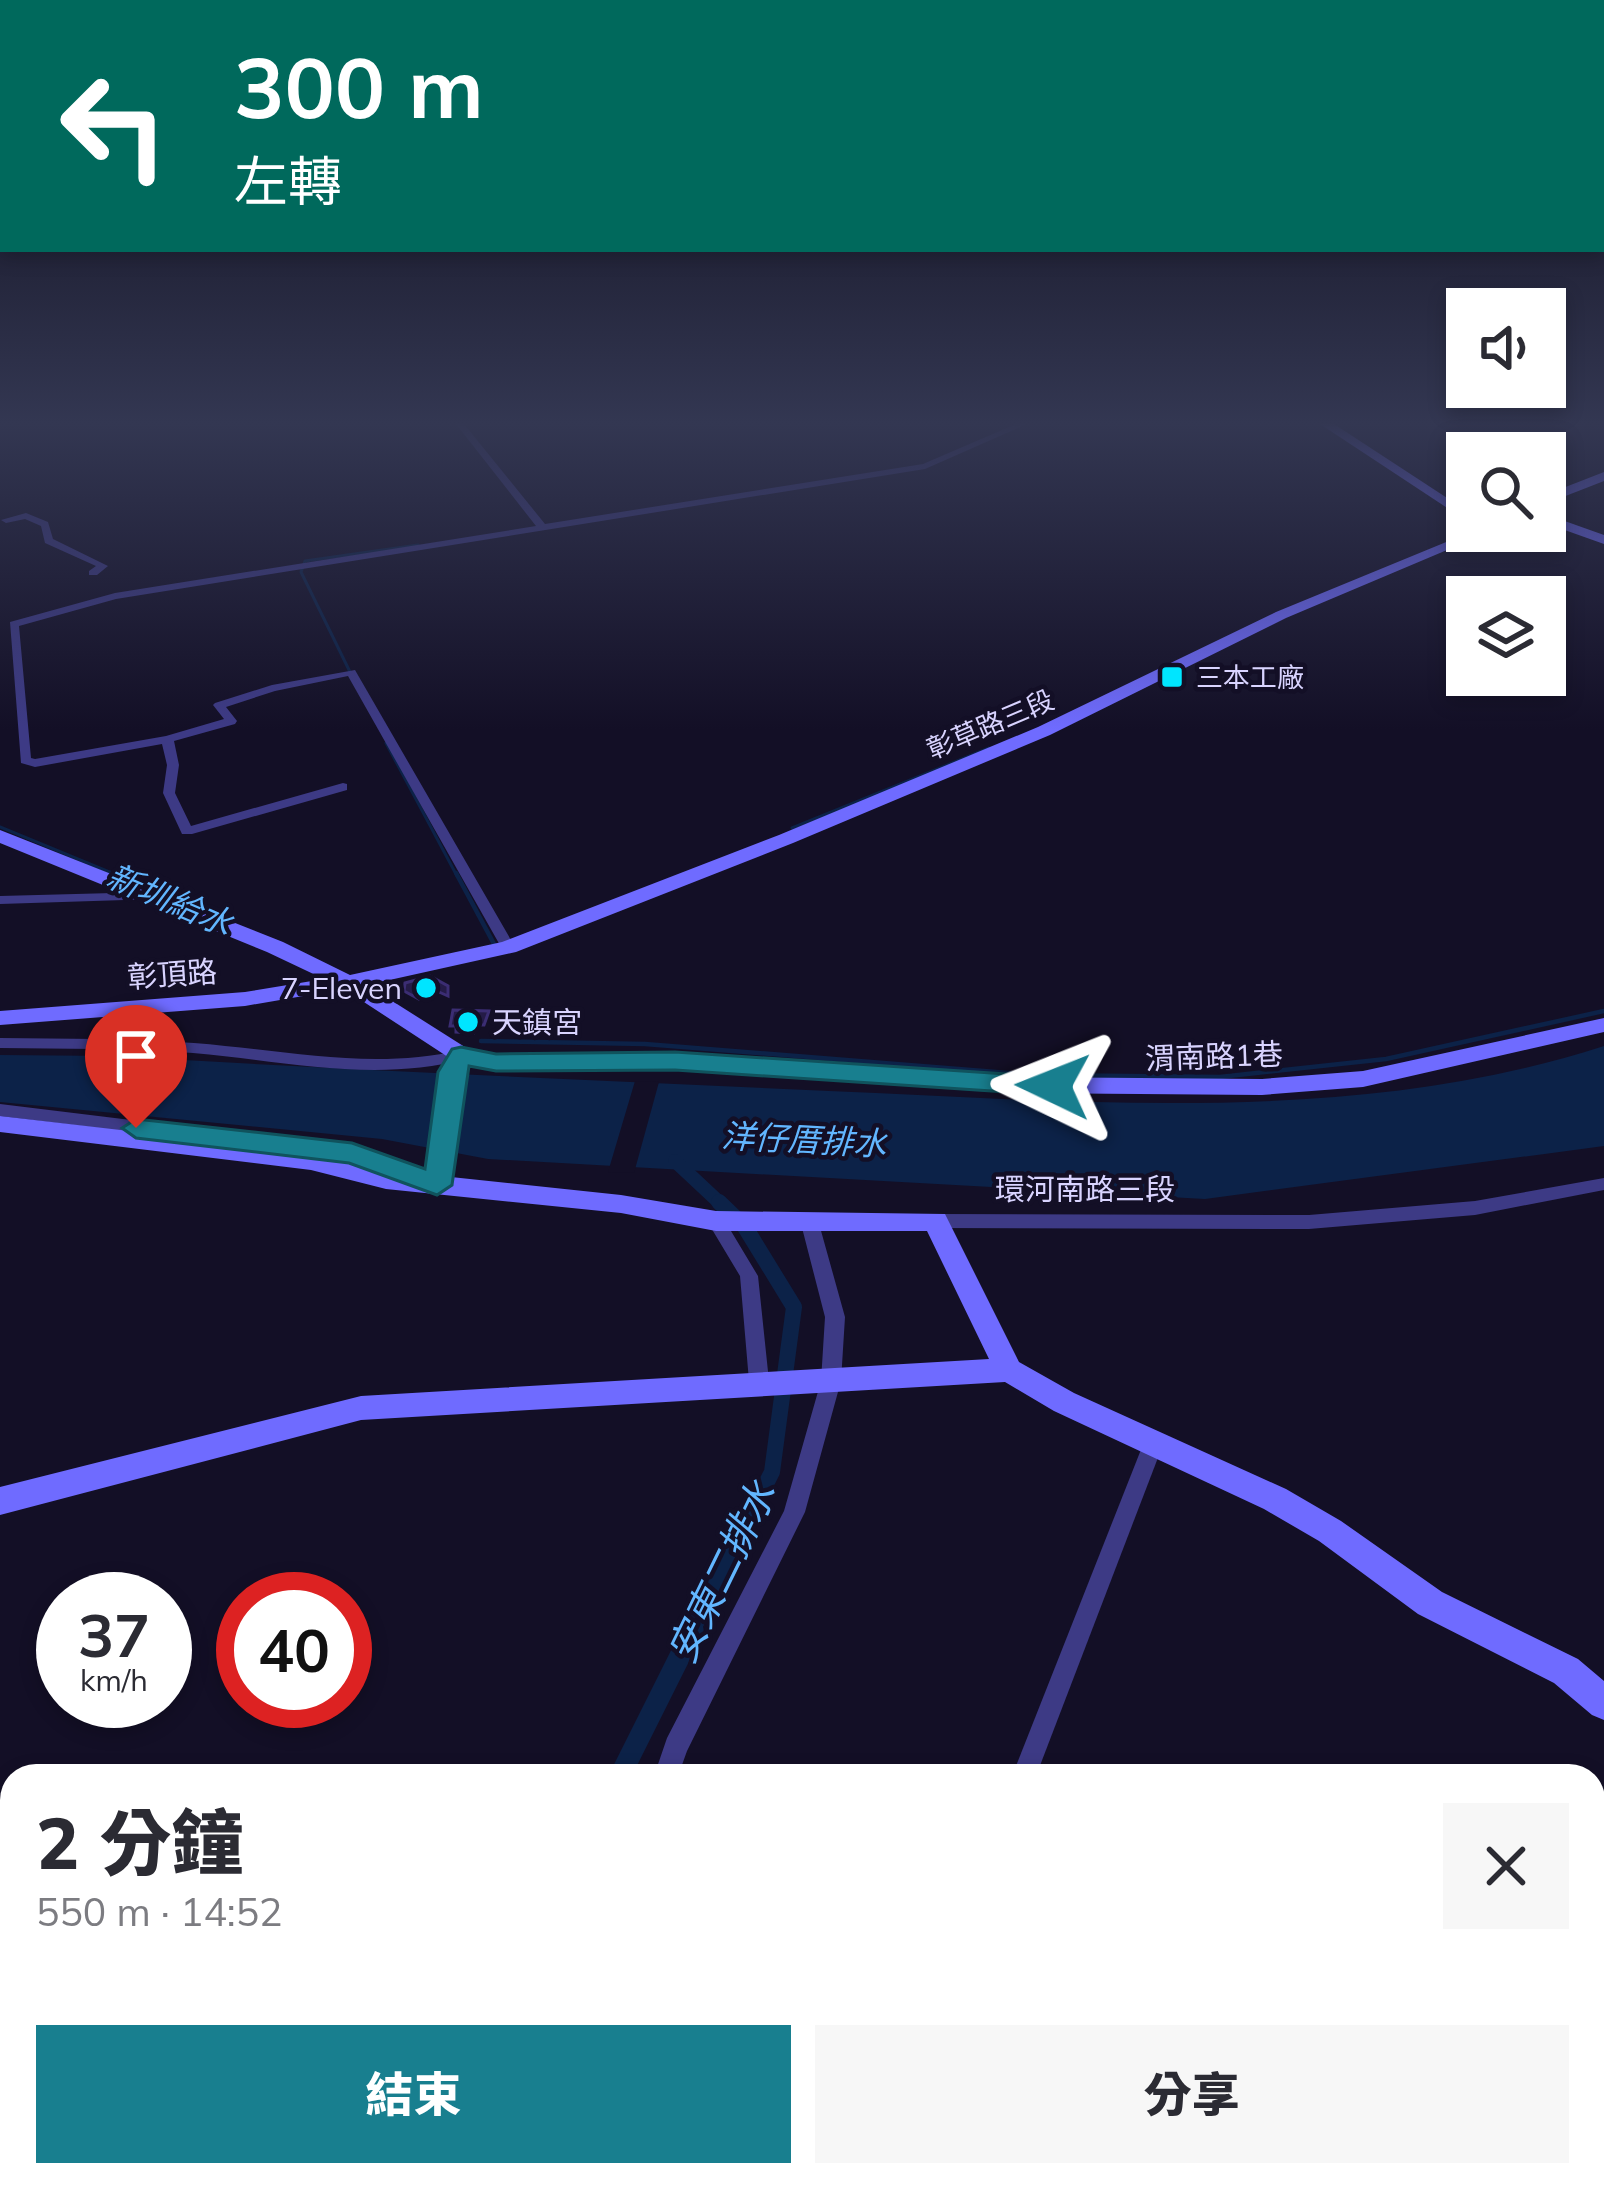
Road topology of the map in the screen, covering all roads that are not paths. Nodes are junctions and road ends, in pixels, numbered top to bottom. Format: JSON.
{"nodes":[{"id":1,"x":45,"y":526,"type":"edge"},
{"id":2,"x":548,"y":526,"type":"edge"},
{"id":3,"x":1566,"y":526,"type":"edge"},
{"id":4,"x":542,"y":527,"type":"joint"},
{"id":5,"x":1604,"y":540,"type":"edge"},
{"id":6,"x":1446,"y":547,"type":"edge"},
{"id":7,"x":93,"y":573,"type":"dead end"},
{"id":8,"x":14,"y":624,"type":"junction"},
{"id":9,"x":0,"y":628,"type":"edge"},
{"id":10,"x":17,"y":683,"type":"junction"},
{"id":11,"x":0,"y":686,"type":"edge"},
{"id":12,"x":167,"y":739,"type":"junction"},
{"id":13,"x":344,"y":787,"type":"dead end"},
{"id":14,"x":0,"y":836,"type":"edge"},
{"id":15,"x":151,"y":896,"type":"junction"},
{"id":16,"x":0,"y":901,"type":"edge"},
{"id":17,"x":508,"y":947,"type":"junction"},
{"id":18,"x":356,"y":980,"type":"junction"},
{"id":19,"x":0,"y":1018,"type":"edge"},
{"id":20,"x":1604,"y":1025,"type":"edge"},
{"id":21,"x":0,"y":1043,"type":"edge"},
{"id":22,"x":461,"y":1055,"type":"junction"},
{"id":23,"x":0,"y":1110,"type":"edge"},
{"id":24,"x":0,"y":1124,"type":"edge"},
{"id":25,"x":1604,"y":1184,"type":"edge"},
{"id":26,"x":437,"y":1185,"type":"junction"},
{"id":27,"x":799,"y":1220,"type":"junction"},
{"id":28,"x":716,"y":1221,"type":"junction"},
{"id":29,"x":936,"y":1221,"type":"junction"},
{"id":30,"x":1009,"y":1370,"type":"junction"},
{"id":31,"x":765,"y":1381,"type":"junction"},
{"id":32,"x":824,"y":1381,"type":"junction"},
{"id":33,"x":1154,"y":1442,"type":"junction"},
{"id":34,"x":0,"y":1501,"type":"edge"},
{"id":35,"x":1604,"y":1702,"type":"edge"},
{"id":36,"x":670,"y":1764,"type":"edge"},
{"id":37,"x":1029,"y":1764,"type":"edge"}],
"edges":[{"from":1,"to":7,"type":"street"},
{"from":2,"to":4,"type":"street"},
{"from":3,"to":5,"type":"street"},
{"from":4,"to":8,"type":"street"},
{"from":6,"to":17,"type":"street","name":"彰草路三段"},
{"from":8,"to":9,"type":"street"},
{"from":8,"to":10,"type":"street"},
{"from":10,"to":11,"type":"street"},
{"from":10,"to":12,"type":"street"},
{"from":12,"to":13,"type":"street"},
{"from":12,"to":17,"type":"street"},
{"from":14,"to":15,"type":"street"},
{"from":15,"to":16,"type":"street"},
{"from":15,"to":18,"type":"street"},
{"from":17,"to":18,"type":"street","name":"彰頂路"},
{"from":18,"to":19,"type":"street","name":"彰頂路"},
{"from":18,"to":22,"type":"street"},
{"from":20,"to":22,"type":"street","name":"渭南路1巷"},
{"from":21,"to":22,"type":"street"},
{"from":22,"to":26,"type":"street"},
{"from":23,"to":26,"type":"street"},
{"from":24,"to":26,"type":"street","name":"環河南路三段"},
{"from":25,"to":29,"type":"street","name":"環河南路三段"},
{"from":26,"to":28,"type":"street","name":"環河南路三段"},
{"from":27,"to":28,"type":"street","name":"環河南路三段"},
{"from":27,"to":29,"type":"street","name":"環河南路三段"},
{"from":27,"to":32,"type":"street"},
{"from":28,"to":31,"type":"street"},
{"from":29,"to":30,"type":"street"},
{"from":30,"to":32,"type":"street"},
{"from":30,"to":33,"type":"street"},
{"from":31,"to":32,"type":"street"},
{"from":31,"to":34,"type":"street"},
{"from":32,"to":36,"type":"street"},
{"from":33,"to":35,"type":"street"},
{"from":33,"to":37,"type":"street"}]}
